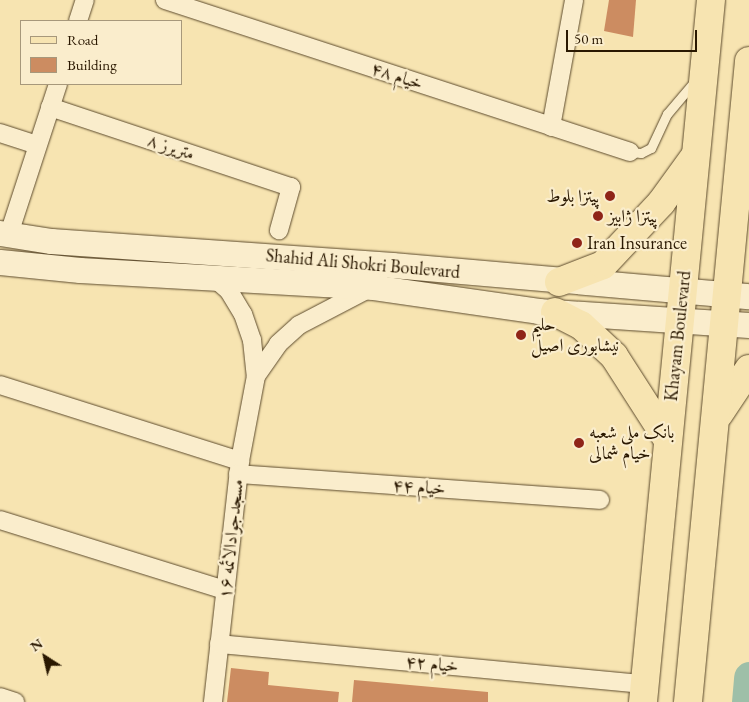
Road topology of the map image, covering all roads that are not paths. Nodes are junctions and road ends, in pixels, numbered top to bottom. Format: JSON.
{"nodes":[{"id":1,"x":85,"y":0,"type":"edge"},
{"id":2,"x":165,"y":0,"type":"edge"},
{"id":3,"x":574,"y":0,"type":"edge"},
{"id":4,"x":711,"y":0,"type":"edge"},
{"id":5,"x":78,"y":20,"type":"edge"},
{"id":6,"x":749,"y":61,"type":"edge"},
{"id":7,"x":704,"y":72,"type":"junction"},
{"id":8,"x":58,"y":85,"type":"edge"},
{"id":9,"x":50,"y":107,"type":"junction"},
{"id":10,"x":551,"y":127,"type":"junction"},
{"id":11,"x":0,"y":133,"type":"edge"},
{"id":12,"x":38,"y":145,"type":"junction"},
{"id":13,"x":630,"y":152,"type":"joint"},
{"id":14,"x":696,"y":154,"type":"junction"},
{"id":15,"x":735,"y":203,"type":"junction"},
{"id":16,"x":280,"y":230,"type":"dead end"},
{"id":17,"x":749,"y":232,"type":"edge"},
{"id":18,"x":4,"y":234,"type":"edge"},
{"id":19,"x":0,"y":262,"type":"edge"},
{"id":20,"x":213,"y":277,"type":"junction"},
{"id":21,"x":560,"y":282,"type":"junction"},
{"id":22,"x":372,"y":287,"type":"junction"},
{"id":23,"x":682,"y":291,"type":"junction"},
{"id":24,"x":738,"y":295,"type":"edge"},
{"id":25,"x":555,"y":312,"type":"junction"},
{"id":26,"x":679,"y":320,"type":"junction"},
{"id":27,"x":736,"y":324,"type":"edge"},
{"id":28,"x":749,"y":369,"type":"edge"},
{"id":29,"x":256,"y":376,"type":"junction"},
{"id":30,"x":0,"y":385,"type":"edge"},
{"id":31,"x":715,"y":420,"type":"junction"},
{"id":32,"x":668,"y":440,"type":"junction"},
{"id":33,"x":239,"y":468,"type":"junction"},
{"id":34,"x":600,"y":500,"type":"dead end"},
{"id":35,"x":0,"y":520,"type":"edge"},
{"id":36,"x":225,"y":590,"type":"junction"},
{"id":37,"x":219,"y":644,"type":"junction"},
{"id":38,"x":644,"y":693,"type":"edge"},
{"id":39,"x":0,"y":696,"type":"edge"},
{"id":40,"x":15,"y":702,"type":"edge"},
{"id":41,"x":213,"y":702,"type":"edge"},
{"id":42,"x":688,"y":702,"type":"edge"}],
"edges":[{"from":1,"to":5,"type":"street"},
{"from":2,"to":10,"type":"street","name":"خیام ۴۸"},
{"from":3,"to":10,"type":"street"},
{"from":4,"to":7,"type":"main road","name":"Khayam Boulevard"},
{"from":6,"to":15,"type":"main road"},
{"from":7,"to":13,"type":"lane"},
{"from":7,"to":14,"type":"main road","name":"Khayam Boulevard"},
{"from":8,"to":9,"type":"street"},
{"from":9,"to":12,"type":"street"},
{"from":9,"to":16,"type":"street","name":"۸ متریرز"},
{"from":10,"to":13,"type":"street","name":"خیام ۴۸"},
{"from":11,"to":12,"type":"street"},
{"from":12,"to":18,"type":"street"},
{"from":14,"to":21,"type":"main road"},
{"from":14,"to":23,"type":"main road","name":"Khayam Boulevard"},
{"from":15,"to":17,"type":"main road"},
{"from":15,"to":24,"type":"main road"},
{"from":18,"to":21,"type":"main road","name":"Shahid Ali Shokri Boulevard"},
{"from":19,"to":20,"type":"main road","name":"Shahid Ali Shokri Boulevard"},
{"from":20,"to":22,"type":"main road","name":"Shahid Ali Shokri Boulevard"},
{"from":20,"to":29,"type":"street"},
{"from":21,"to":23,"type":"main road","name":"Shahid Ali Shokri Boulevard"},
{"from":22,"to":25,"type":"main road","name":"Shahid Ali Shokri Boulevard"},
{"from":22,"to":29,"type":"street"},
{"from":23,"to":24,"type":"main road","name":"Shahid Ali Shokri Boulevard"},
{"from":23,"to":26,"type":"main road","name":"Khayam Boulevard"},
{"from":24,"to":27,"type":"main road"},
{"from":25,"to":26,"type":"main road","name":"Shahid Ali Shokri Boulevard"},
{"from":25,"to":32,"type":"main road"},
{"from":26,"to":27,"type":"main road","name":"Shahid Ali Shokri Boulevard"},
{"from":26,"to":32,"type":"main road","name":"Khayam Boulevard"},
{"from":27,"to":31,"type":"main road"},
{"from":28,"to":31,"type":"main road"},
{"from":29,"to":33,"type":"street","name":"مسجدجوادالائمه ۱۶"},
{"from":30,"to":33,"type":"street","name":"خیام ۴۴"},
{"from":31,"to":42,"type":"main road"},
{"from":32,"to":38,"type":"main road","name":"Khayam Boulevard"},
{"from":33,"to":34,"type":"street","name":"خیام ۴۴"},
{"from":33,"to":36,"type":"street","name":"مسجدجوادالائمه ۱۶"},
{"from":35,"to":36,"type":"street"},
{"from":36,"to":37,"type":"street","name":"مسجدجوادالائمه ۱۶"},
{"from":37,"to":38,"type":"street","name":"خیام ۴۲"},
{"from":37,"to":41,"type":"street","name":"مسجدجوادالائمه ۱۶"},
{"from":39,"to":40,"type":"street"}]}
